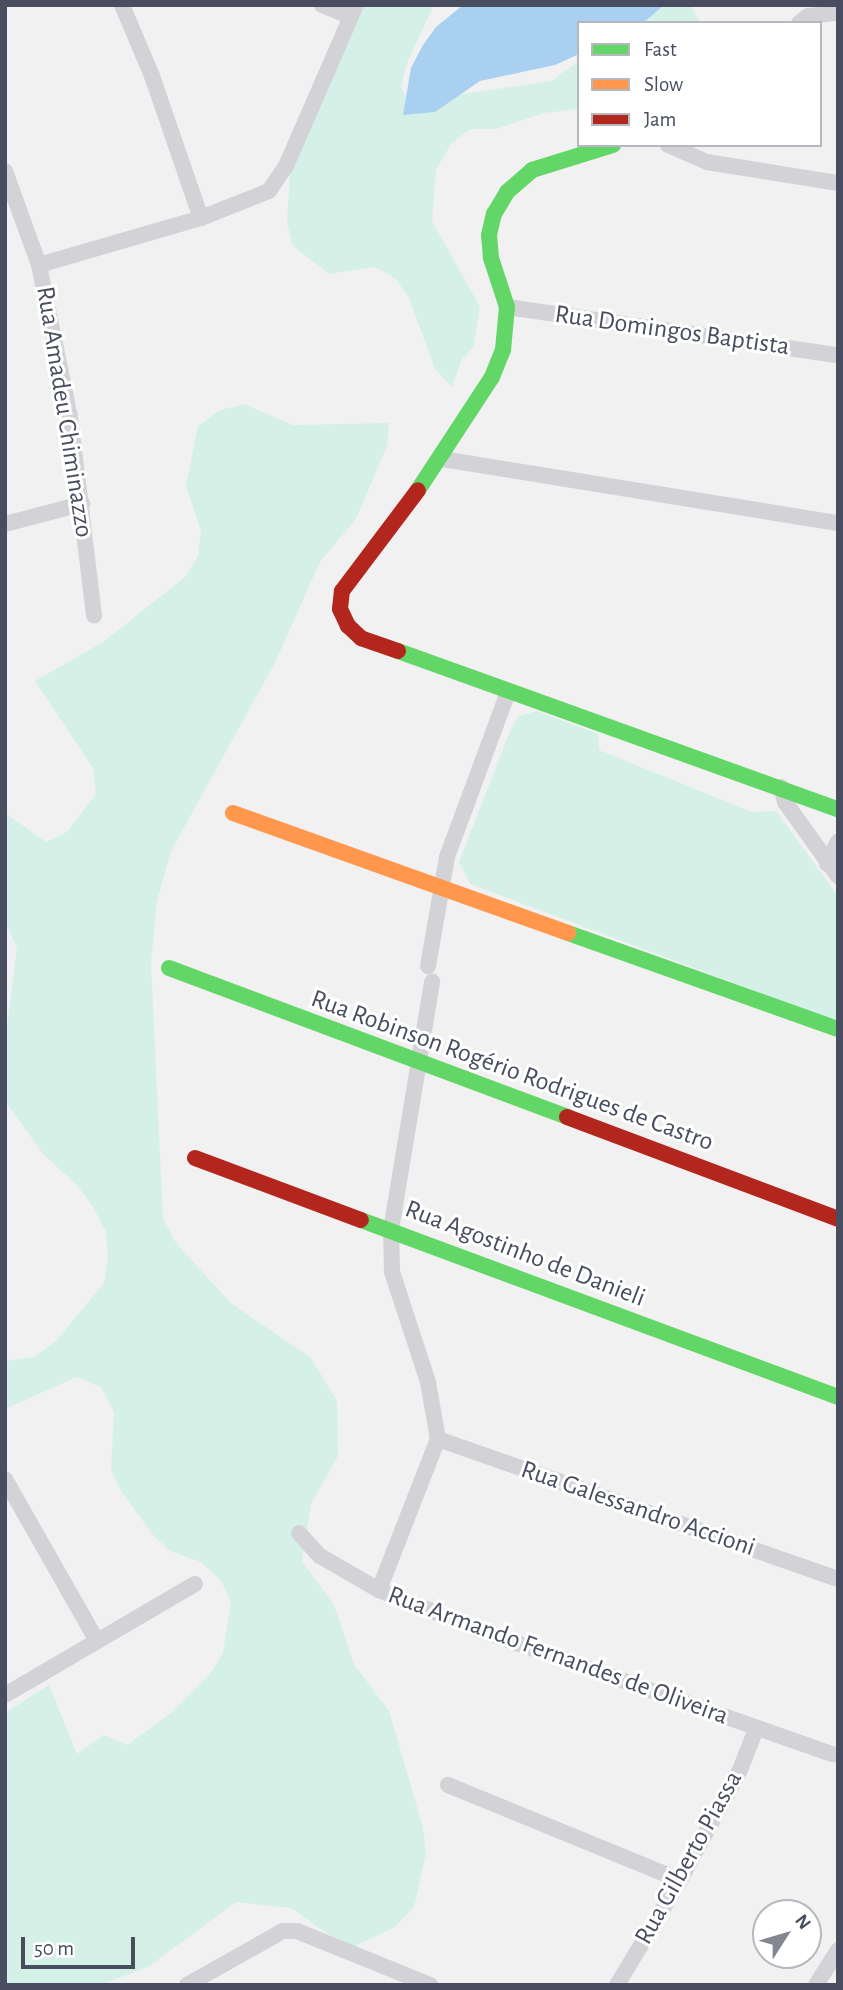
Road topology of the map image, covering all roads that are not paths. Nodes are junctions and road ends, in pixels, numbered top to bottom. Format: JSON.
{"nodes":[{"id":1,"x":122,"y":5,"type":"edge"},
{"id":2,"x":322,"y":5,"type":"edge"},
{"id":3,"x":352,"y":10,"type":"edge"},
{"id":4,"x":838,"y":13,"type":"edge"},
{"id":5,"x":802,"y":21,"type":"edge"},
{"id":6,"x":606,"y":147,"type":"edge"},
{"id":7,"x":673,"y":147,"type":"edge"},
{"id":8,"x":5,"y":171,"type":"edge"},
{"id":9,"x":838,"y":183,"type":"edge"},
{"id":10,"x":201,"y":218,"type":"junction"},
{"id":11,"x":39,"y":265,"type":"junction"},
{"id":12,"x":507,"y":307,"type":"junction"},
{"id":13,"x":838,"y":355,"type":"edge"},
{"id":14,"x":442,"y":459,"type":"junction"},
{"id":15,"x":82,"y":504,"type":"junction"},
{"id":16,"x":838,"y":523,"type":"edge"},
{"id":17,"x":5,"y":524,"type":"edge"},
{"id":18,"x":94,"y":616,"type":"dead end"},
{"id":19,"x":508,"y":692,"type":"junction"},
{"id":20,"x":781,"y":787,"type":"junction"},
{"id":21,"x":838,"y":809,"type":"edge"},
{"id":22,"x":233,"y":813,"type":"dead end"},
{"id":23,"x":838,"y":841,"type":"edge"},
{"id":24,"x":833,"y":870,"type":"edge"},
{"id":25,"x":439,"y":886,"type":"junction"},
{"id":26,"x":169,"y":968,"type":"dead end"},
{"id":27,"x":838,"y":1030,"type":"edge"},
{"id":28,"x":419,"y":1064,"type":"junction"},
{"id":29,"x":195,"y":1158,"type":"dead end"},
{"id":30,"x":838,"y":1219,"type":"edge"},
{"id":31,"x":391,"y":1230,"type":"junction"},
{"id":32,"x":838,"y":1397,"type":"edge"},
{"id":33,"x":438,"y":1439,"type":"junction"},
{"id":34,"x":5,"y":1479,"type":"edge"},
{"id":35,"x":299,"y":1533,"type":"dead end"},
{"id":36,"x":838,"y":1579,"type":"edge"},
{"id":37,"x":195,"y":1584,"type":"dead end"},
{"id":38,"x":379,"y":1590,"type":"junction"},
{"id":39,"x":97,"y":1641,"type":"junction"},
{"id":40,"x":5,"y":1695,"type":"edge"},
{"id":41,"x":756,"y":1729,"type":"junction"},
{"id":42,"x":832,"y":1754,"type":"dead end"},
{"id":43,"x":448,"y":1785,"type":"dead end"},
{"id":44,"x":680,"y":1880,"type":"junction"},
{"id":45,"x":838,"y":1950,"type":"edge"},
{"id":46,"x":187,"y":1985,"type":"edge"},
{"id":47,"x":430,"y":1985,"type":"edge"},
{"id":48,"x":617,"y":1985,"type":"edge"},
{"id":49,"x":816,"y":1985,"type":"edge"}],
"edges":[{"from":1,"to":10,"type":"street"},
{"from":2,"to":3,"type":"street"},
{"from":3,"to":10,"type":"street"},
{"from":4,"to":5,"type":"street"},
{"from":6,"to":12,"type":"street"},
{"from":7,"to":9,"type":"street"},
{"from":8,"to":11,"type":"street","name":"Rua Amadeu Chiminazzo"},
{"from":10,"to":11,"type":"street"},
{"from":11,"to":15,"type":"street","name":"Rua Amadeu Chiminazzo"},
{"from":12,"to":13,"type":"street","name":"Rua Domingos Baptista"},
{"from":12,"to":14,"type":"street"},
{"from":14,"to":16,"type":"street"},
{"from":14,"to":19,"type":"street"},
{"from":15,"to":17,"type":"street"},
{"from":15,"to":18,"type":"street","name":"Rua Amadeu Chiminazzo"},
{"from":19,"to":20,"type":"street"},
{"from":19,"to":25,"type":"street"},
{"from":20,"to":21,"type":"street"},
{"from":20,"to":24,"type":"street"},
{"from":22,"to":25,"type":"street"},
{"from":23,"to":24,"type":"street"},
{"from":25,"to":27,"type":"street"},
{"from":25,"to":28,"type":"street"},
{"from":26,"to":28,"type":"street","name":"Rua Robinson Rogério Rodrigues de Castro"},
{"from":28,"to":30,"type":"street","name":"Rua Robinson Rogério Rodrigues de Castro"},
{"from":28,"to":31,"type":"street"},
{"from":29,"to":31,"type":"street","name":"Rua Agostinho de Danieli"},
{"from":31,"to":32,"type":"street","name":"Rua Agostinho de Danieli"},
{"from":31,"to":33,"type":"street"},
{"from":33,"to":36,"type":"street","name":"Rua Galessandro Accioni"},
{"from":33,"to":38,"type":"street"},
{"from":34,"to":39,"type":"street"},
{"from":35,"to":38,"type":"street","name":"Rua Armando Fernandes de Oliveira"},
{"from":37,"to":39,"type":"street"},
{"from":38,"to":41,"type":"street","name":"Rua Armando Fernandes de Oliveira"},
{"from":39,"to":40,"type":"street"},
{"from":41,"to":42,"type":"street","name":"Rua Armando Fernandes de Oliveira"},
{"from":41,"to":44,"type":"street","name":"Rua Gilberto Piassa"},
{"from":43,"to":44,"type":"street"},
{"from":44,"to":48,"type":"street","name":"Rua Gilberto Piassa"},
{"from":45,"to":49,"type":"street"},
{"from":46,"to":47,"type":"street"}]}
